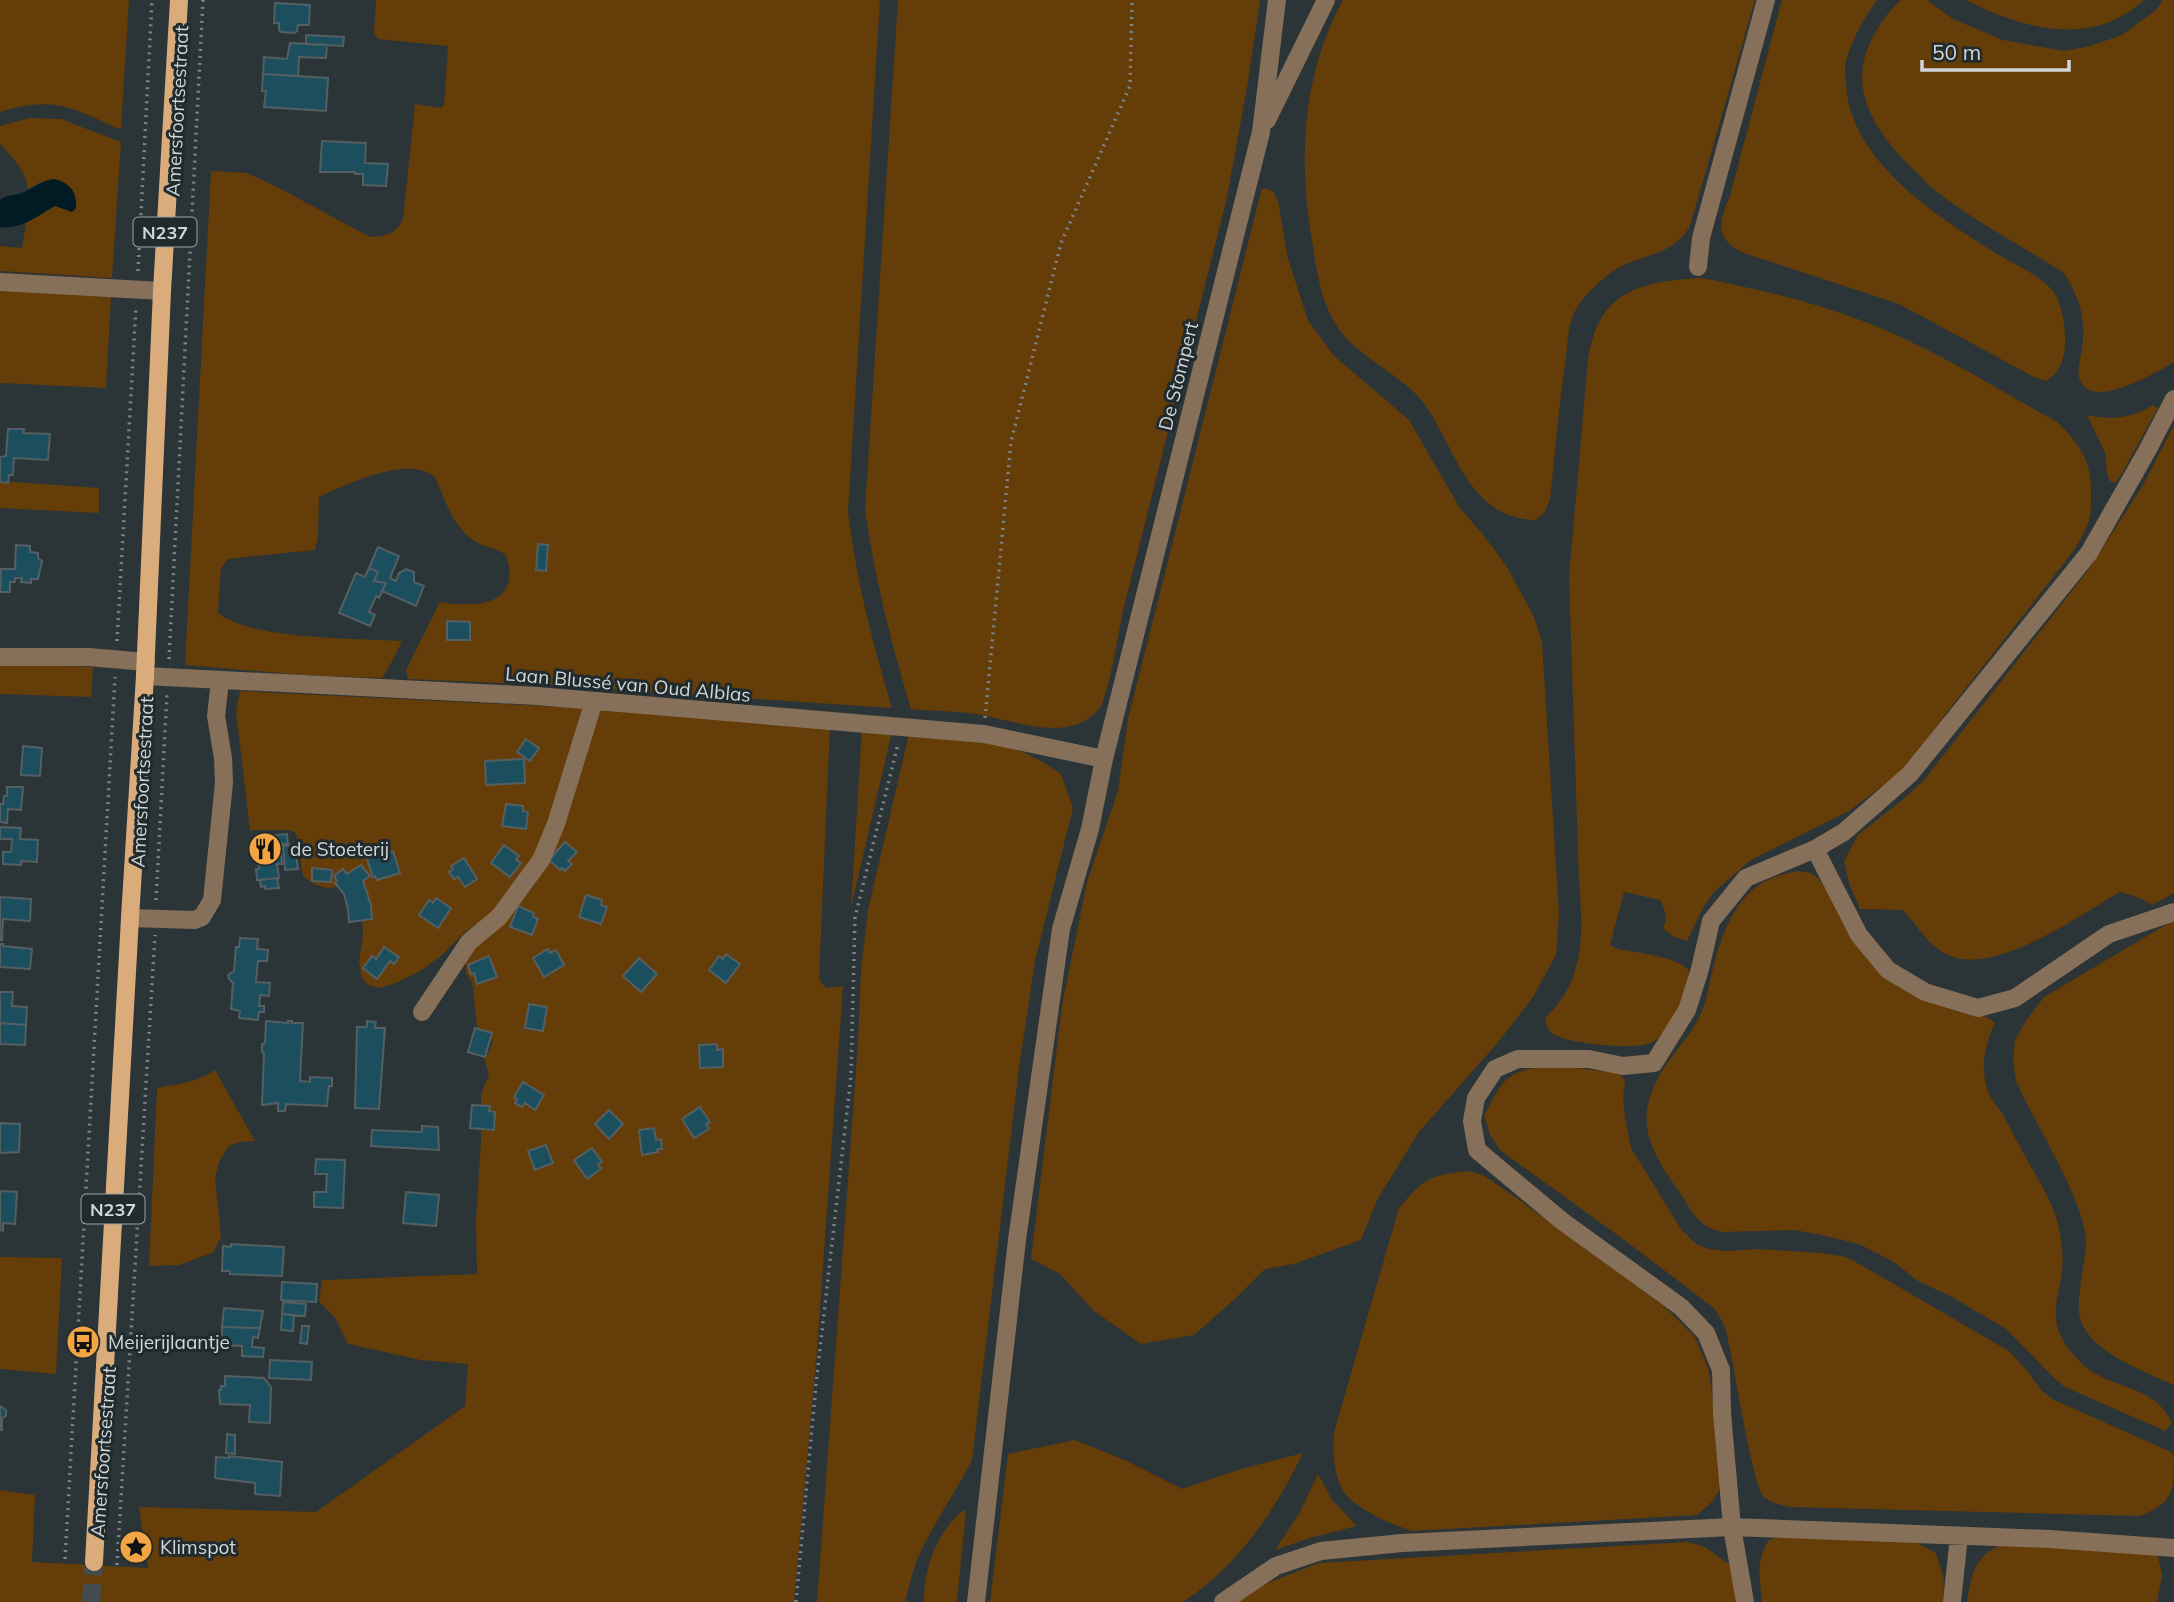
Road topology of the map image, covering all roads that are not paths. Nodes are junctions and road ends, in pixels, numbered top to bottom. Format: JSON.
{"nodes":[{"id":1,"x":179,"y":0,"type":"edge"},
{"id":2,"x":1277,"y":0,"type":"edge"},
{"id":3,"x":1326,"y":0,"type":"edge"},
{"id":4,"x":1766,"y":0,"type":"edge"},
{"id":5,"x":1261,"y":132,"type":"junction"},
{"id":6,"x":1698,"y":267,"type":"dead end"},
{"id":7,"x":0,"y":282,"type":"edge"},
{"id":8,"x":162,"y":291,"type":"junction"},
{"id":9,"x":2174,"y":399,"type":"edge"},
{"id":10,"x":0,"y":657,"type":"edge"},
{"id":11,"x":146,"y":669,"type":"junction"},
{"id":12,"x":220,"y":681,"type":"junction"},
{"id":13,"x":594,"y":702,"type":"junction"},
{"id":14,"x":1104,"y":759,"type":"junction"},
{"id":15,"x":1815,"y":849,"type":"junction"},
{"id":16,"x":2174,"y":912,"type":"edge"},
{"id":17,"x":130,"y":918,"type":"junction"},
{"id":18,"x":422,"y":1012,"type":"dead end"},
{"id":19,"x":1732,"y":1527,"type":"junction"},
{"id":20,"x":1959,"y":1536,"type":"junction"},
{"id":21,"x":2174,"y":1548,"type":"edge"},
{"id":22,"x":94,"y":1562,"type":"tunnel mouth"},
{"id":23,"x":976,"y":1602,"type":"edge"},
{"id":24,"x":1223,"y":1602,"type":"edge"},
{"id":25,"x":1745,"y":1602,"type":"edge"},
{"id":26,"x":1952,"y":1602,"type":"edge"}],
"edges":[{"from":1,"to":8,"type":"main road","name":"Amersfoortsestraat","number":"N237"},
{"from":2,"to":5,"type":"street","name":"De Stompert"},
{"from":3,"to":5,"type":"street"},
{"from":4,"to":6,"type":"street"},
{"from":5,"to":14,"type":"street","name":"De Stompert"},
{"from":7,"to":8,"type":"street"},
{"from":8,"to":11,"type":"main road","name":"Amersfoortsestraat","number":"N237"},
{"from":9,"to":15,"type":"street"},
{"from":10,"to":11,"type":"street","name":"Laan Blussé van Oud Alblas"},
{"from":11,"to":12,"type":"street","name":"Laan Blussé van Oud Alblas"},
{"from":11,"to":17,"type":"main road","name":"Amersfoortsestraat","number":"N237"},
{"from":12,"to":13,"type":"street","name":"Laan Blussé van Oud Alblas"},
{"from":12,"to":17,"type":"street"},
{"from":13,"to":14,"type":"street","name":"Laan Blussé van Oud Alblas"},
{"from":13,"to":18,"type":"street"},
{"from":14,"to":23,"type":"street","name":"De Stompert"},
{"from":15,"to":16,"type":"street"},
{"from":15,"to":19,"type":"street"},
{"from":17,"to":22,"type":"main road","name":"Amersfoortsestraat","number":"N237"},
{"from":19,"to":20,"type":"street"},
{"from":19,"to":24,"type":"street"},
{"from":19,"to":25,"type":"street"},
{"from":20,"to":21,"type":"street"},
{"from":20,"to":26,"type":"street"}]}
